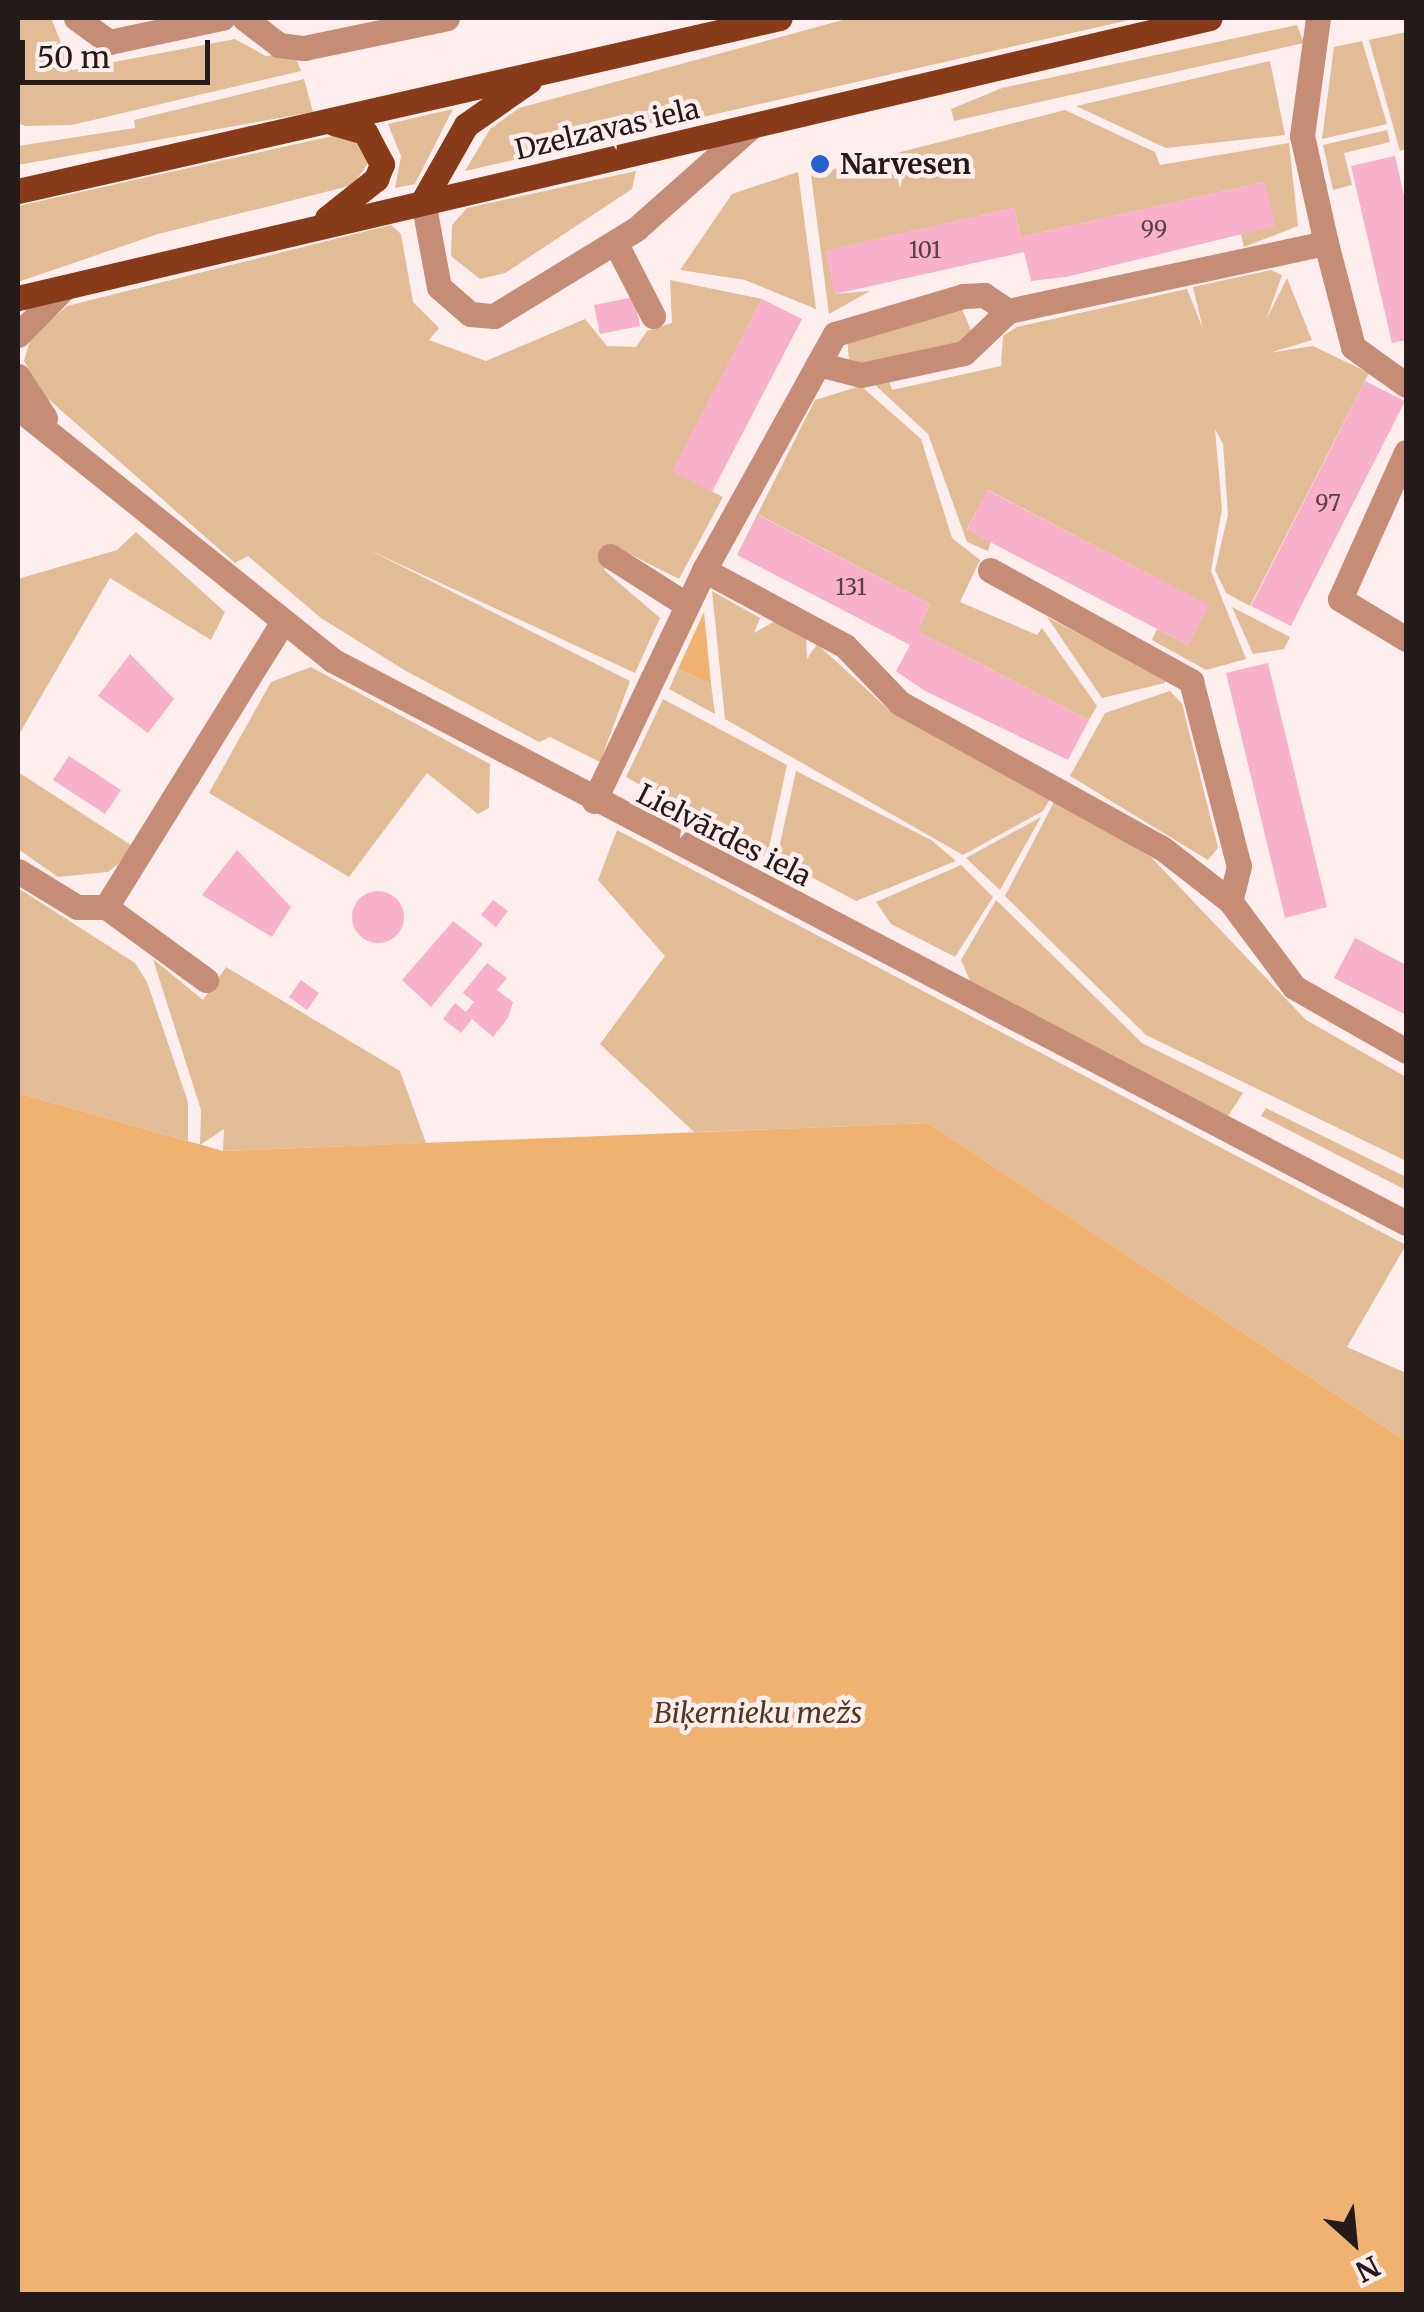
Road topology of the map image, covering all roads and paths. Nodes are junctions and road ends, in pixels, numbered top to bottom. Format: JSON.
{"nodes":[{"id":1,"x":76,"y":18,"type":"edge"},
{"id":2,"x":222,"y":18,"type":"edge"},
{"id":3,"x":244,"y":18,"type":"edge"},
{"id":4,"x":447,"y":18,"type":"edge"},
{"id":5,"x":780,"y":18,"type":"edge"},
{"id":6,"x":1210,"y":18,"type":"edge"},
{"id":7,"x":1318,"y":18,"type":"edge"},
{"id":8,"x":546,"y":71,"type":"junction"},
{"id":9,"x":328,"y":122,"type":"junction"},
{"id":10,"x":751,"y":127,"type":"junction"},
{"id":11,"x":18,"y":191,"type":"edge"},
{"id":12,"x":423,"y":201,"type":"junction"},
{"id":13,"x":314,"y":226,"type":"junction"},
{"id":14,"x":1326,"y":243,"type":"junction"},
{"id":15,"x":616,"y":244,"type":"junction"},
{"id":16,"x":65,"y":288,"type":"junction"},
{"id":17,"x":18,"y":298,"type":"edge"},
{"id":18,"x":1008,"y":311,"type":"junction"},
{"id":19,"x":652,"y":316,"type":"dead end"},
{"id":20,"x":18,"y":335,"type":"edge"},
{"id":21,"x":818,"y":364,"type":"junction"},
{"id":22,"x":18,"y":376,"type":"edge"},
{"id":23,"x":1406,"y":386,"type":"edge"},
{"id":24,"x":18,"y":408,"type":"edge"},
{"id":25,"x":56,"y":434,"type":"junction"},
{"id":26,"x":1406,"y":452,"type":"edge"},
{"id":27,"x":610,"y":556,"type":"dead end"},
{"id":28,"x":704,"y":570,"type":"junction"},
{"id":29,"x":990,"y":570,"type":"dead end"},
{"id":30,"x":687,"y":605,"type":"junction"},
{"id":31,"x":281,"y":625,"type":"junction"},
{"id":32,"x":1406,"y":639,"type":"edge"},
{"id":33,"x":594,"y":801,"type":"junction"},
{"id":34,"x":18,"y":871,"type":"edge"},
{"id":35,"x":1230,"y":901,"type":"junction"},
{"id":36,"x":106,"y":907,"type":"junction"},
{"id":37,"x":206,"y":980,"type":"dead end"},
{"id":38,"x":1406,"y":1051,"type":"edge"},
{"id":39,"x":1406,"y":1223,"type":"edge"}],
"edges":[{"from":1,"to":2,"type":"street"},
{"from":3,"to":4,"type":"street"},
{"from":5,"to":8,"type":"main road"},
{"from":6,"to":10,"type":"main road","name":"Dzelzavas iela"},
{"from":7,"to":14,"type":"street"},
{"from":8,"to":9,"type":"main road"},
{"from":8,"to":12,"type":"main road"},
{"from":9,"to":11,"type":"main road"},
{"from":9,"to":13,"type":"main road"},
{"from":10,"to":12,"type":"main road","name":"Dzelzavas iela"},
{"from":10,"to":15,"type":"street"},
{"from":12,"to":13,"type":"main road","name":"Dzelzavas iela"},
{"from":12,"to":15,"type":"street"},
{"from":13,"to":16,"type":"main road","name":"Dzelzavas iela"},
{"from":14,"to":18,"type":"street"},
{"from":14,"to":23,"type":"street"},
{"from":15,"to":19,"type":"street"},
{"from":16,"to":17,"type":"main road","name":"Dzelzavas iela"},
{"from":16,"to":20,"type":"street"},
{"from":18,"to":21,"type":"street"},
{"from":18,"to":21,"type":"street"},
{"from":21,"to":28,"type":"street"},
{"from":22,"to":25,"type":"street","name":"Lielvārdes iela"},
{"from":24,"to":25,"type":"street","name":"Lielvārdes iela"},
{"from":25,"to":31,"type":"street","name":"Lielvārdes iela"},
{"from":26,"to":32,"type":"street"},
{"from":27,"to":30,"type":"street"},
{"from":28,"to":30,"type":"street"},
{"from":28,"to":35,"type":"street"},
{"from":29,"to":35,"type":"street"},
{"from":30,"to":33,"type":"street"},
{"from":31,"to":33,"type":"street","name":"Lielvārdes iela"},
{"from":31,"to":36,"type":"street"},
{"from":33,"to":39,"type":"street","name":"Lielvārdes iela"},
{"from":34,"to":36,"type":"street"},
{"from":35,"to":38,"type":"street"},
{"from":36,"to":37,"type":"street"}]}
